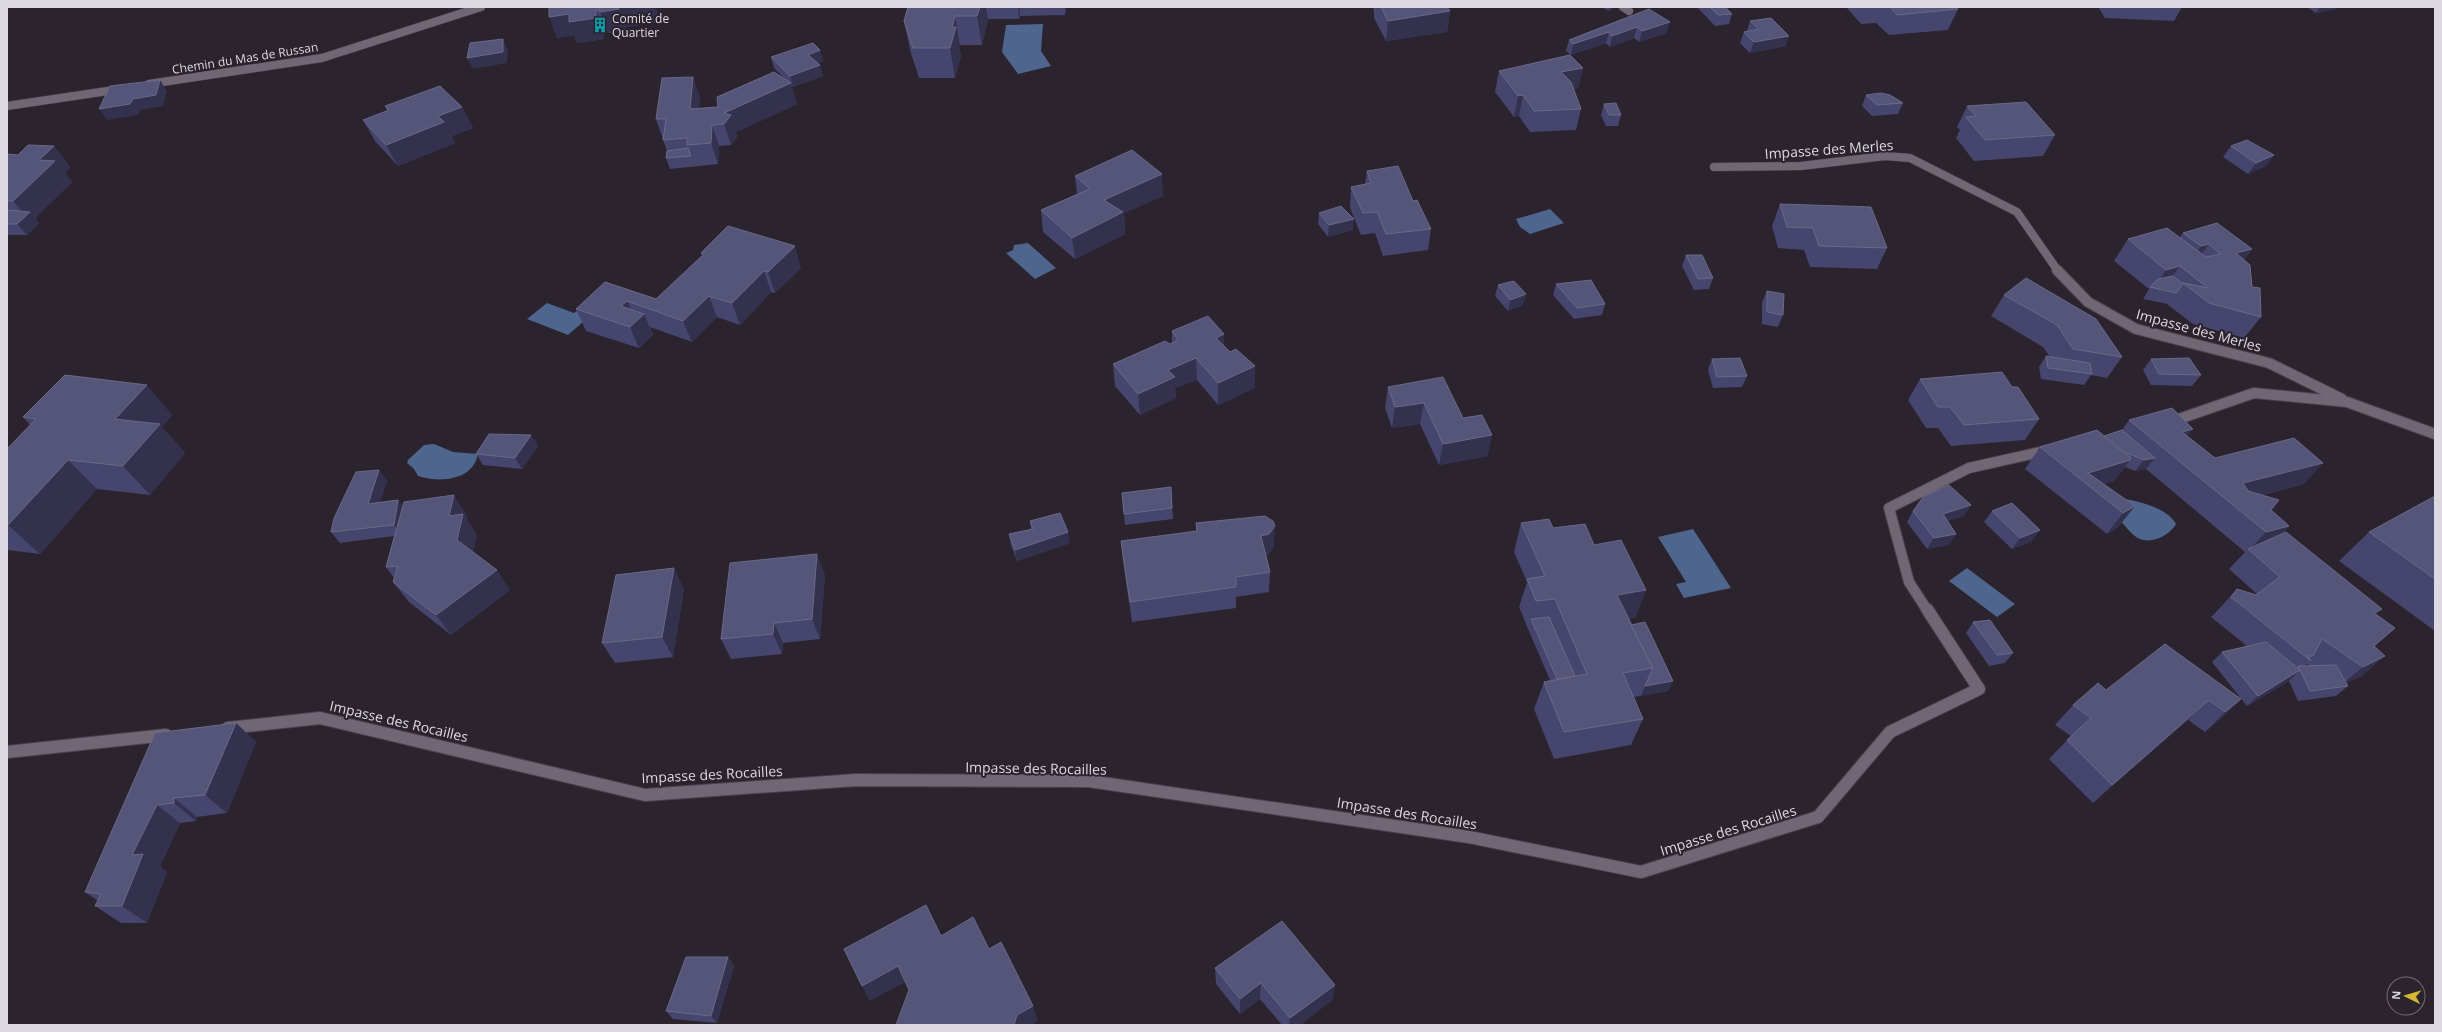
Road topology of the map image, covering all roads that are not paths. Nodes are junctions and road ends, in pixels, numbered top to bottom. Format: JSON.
{"nodes":[{"id":1,"x":481,"y":7,"type":"edge"},
{"id":2,"x":7,"y":106,"type":"edge"},
{"id":3,"x":1714,"y":167,"type":"dead end"},
{"id":4,"x":2347,"y":402,"type":"junction"},
{"id":5,"x":2159,"y":425,"type":"edge"},
{"id":6,"x":2435,"y":434,"type":"edge"},
{"id":7,"x":2060,"y":448,"type":"edge"},
{"id":8,"x":218,"y":729,"type":"edge"},
{"id":9,"x":179,"y":733,"type":"edge"},
{"id":10,"x":7,"y":752,"type":"edge"}],
"edges":[{"from":1,"to":2,"type":"street","name":"Chemin du Mas de Russan"},
{"from":3,"to":4,"type":"street","name":"Impasse des Merles"},
{"from":4,"to":5,"type":"street"},
{"from":4,"to":6,"type":"street"},
{"from":7,"to":8,"type":"street","name":"Impasse des Rocailles"},
{"from":9,"to":10,"type":"street"}]}
